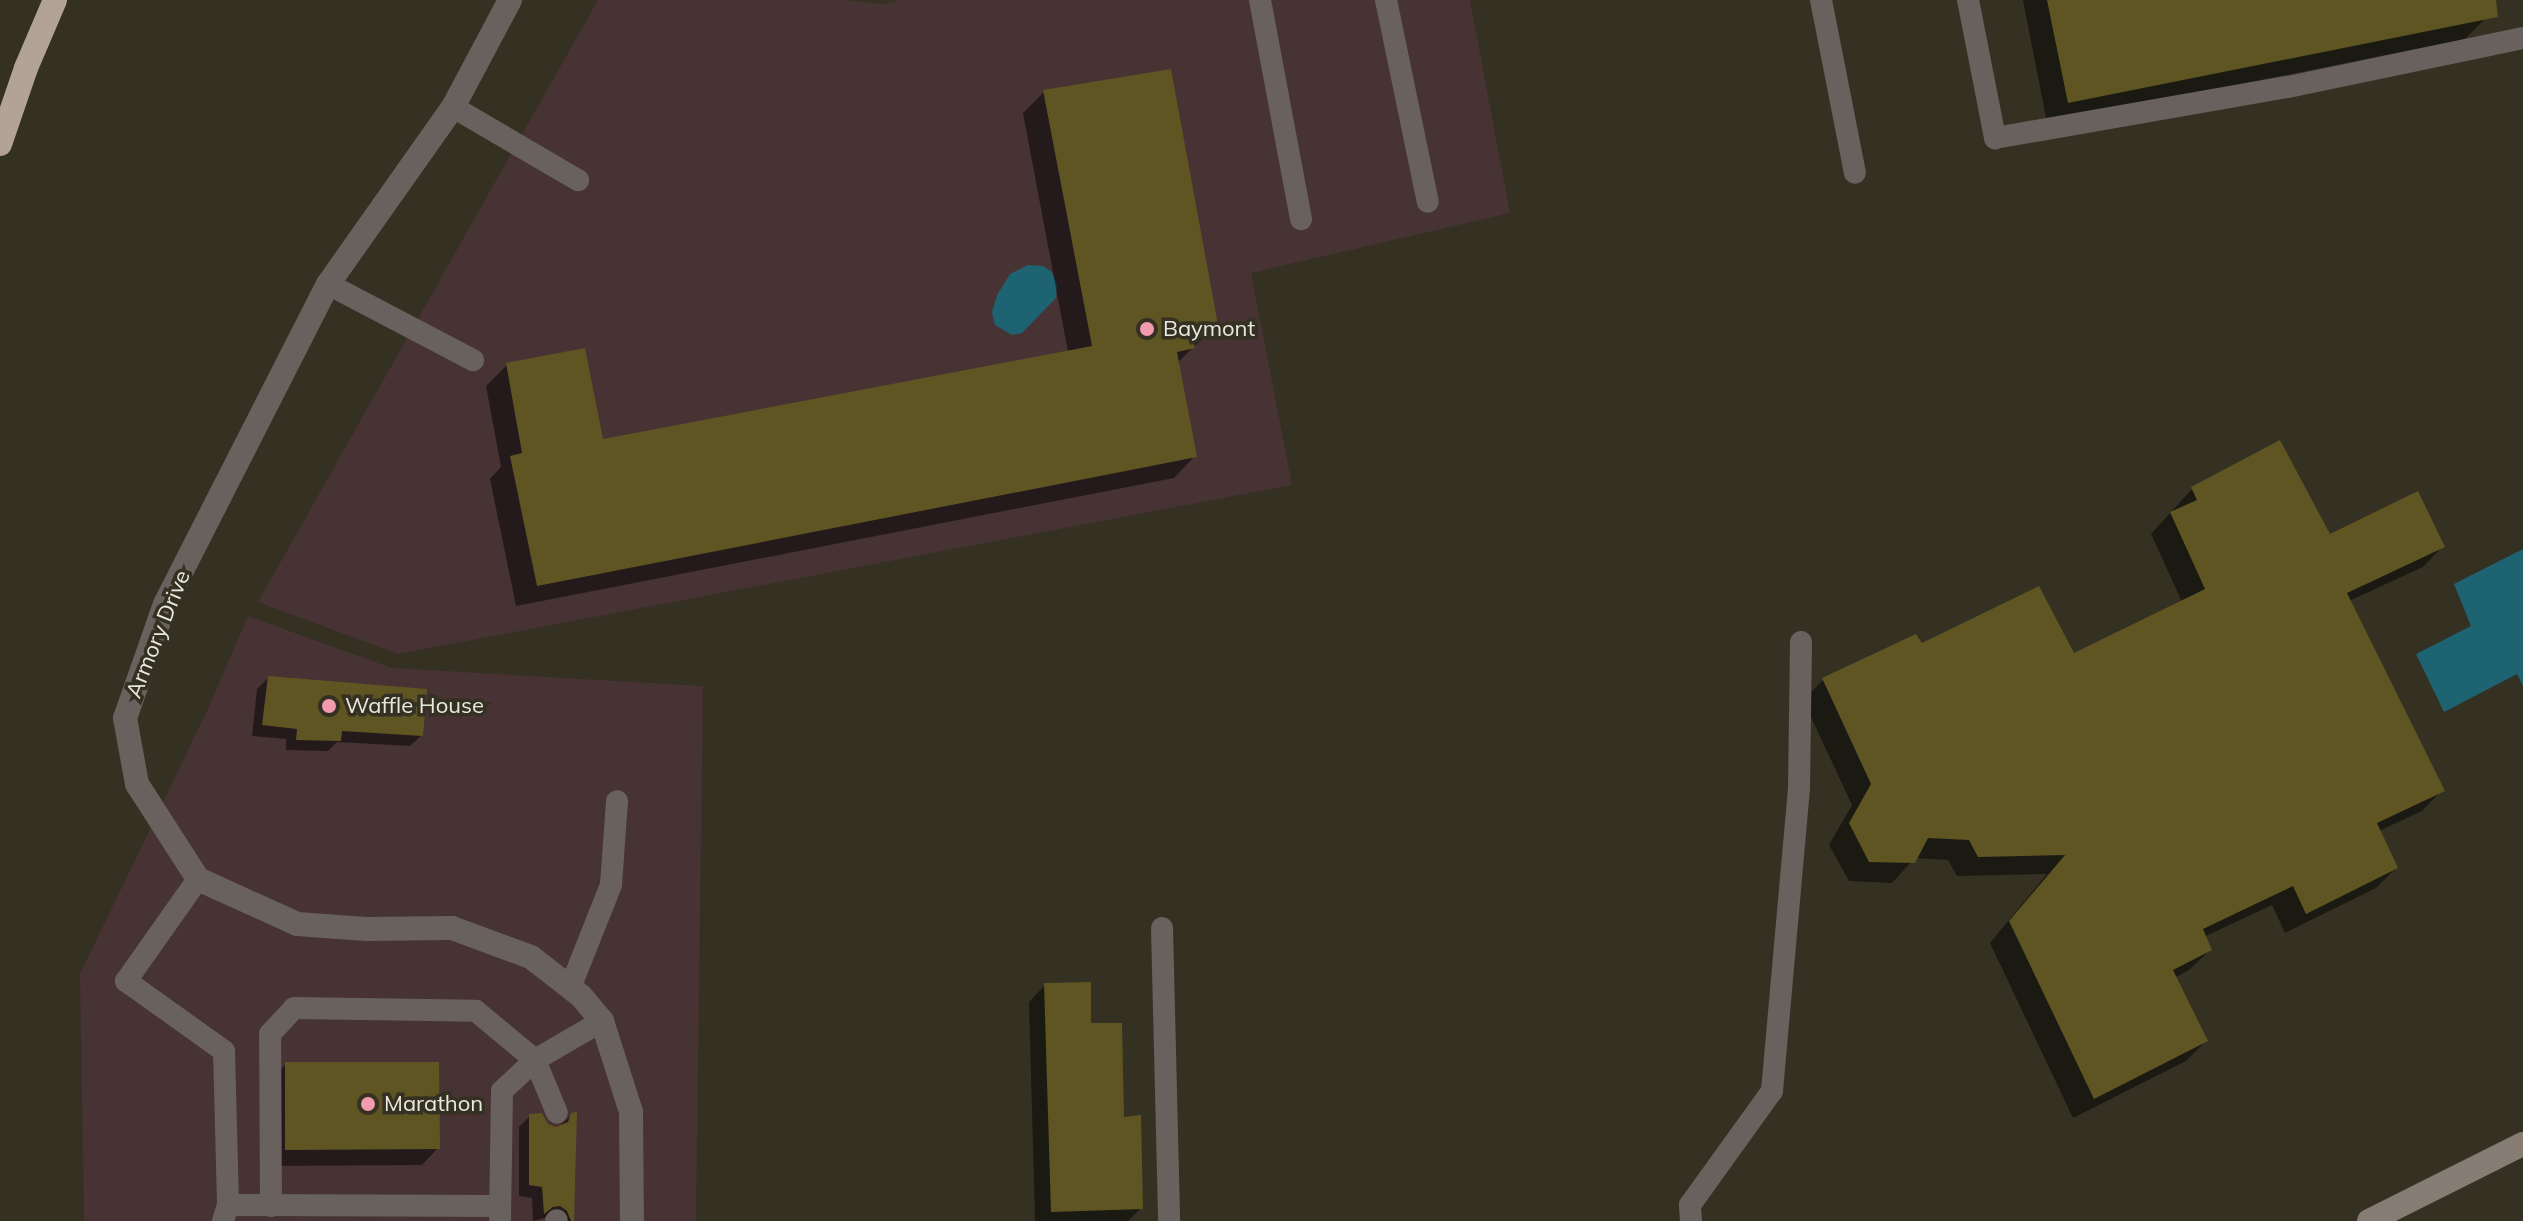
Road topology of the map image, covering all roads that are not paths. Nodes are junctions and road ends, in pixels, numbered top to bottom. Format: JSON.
{"nodes":[{"id":1,"x":55,"y":0,"type":"edge"},
{"id":2,"x":510,"y":0,"type":"edge"},
{"id":3,"x":1260,"y":0,"type":"edge"},
{"id":4,"x":1386,"y":0,"type":"edge"},
{"id":5,"x":1821,"y":0,"type":"edge"},
{"id":6,"x":1968,"y":0,"type":"edge"},
{"id":7,"x":2523,"y":38,"type":"edge"},
{"id":8,"x":453,"y":107,"type":"junction"},
{"id":9,"x":0,"y":144,"type":"edge"},
{"id":10,"x":1855,"y":173,"type":"dead end"},
{"id":11,"x":578,"y":180,"type":"dead end"},
{"id":12,"x":1428,"y":202,"type":"dead end"},
{"id":13,"x":1301,"y":219,"type":"dead end"},
{"id":14,"x":328,"y":284,"type":"junction"},
{"id":15,"x":473,"y":360,"type":"dead end"},
{"id":16,"x":1801,"y":642,"type":"dead end"},
{"id":17,"x":617,"y":801,"type":"dead end"},
{"id":18,"x":198,"y":879,"type":"junction"},
{"id":19,"x":1162,"y":928,"type":"dead end"},
{"id":20,"x":570,"y":988,"type":"junction"},
{"id":21,"x":602,"y":1021,"type":"junction"},
{"id":22,"x":535,"y":1060,"type":"junction"},
{"id":23,"x":557,"y":1113,"type":"dead end"},
{"id":24,"x":2523,"y":1144,"type":"edge"},
{"id":25,"x":271,"y":1206,"type":"junction"},
{"id":26,"x":226,"y":1213,"type":"edge"},
{"id":27,"x":306,"y":1213,"type":"edge"},
{"id":28,"x":359,"y":1213,"type":"edge"},
{"id":29,"x":416,"y":1213,"type":"edge"},
{"id":30,"x":500,"y":1214,"type":"edge"},
{"id":31,"x":632,"y":1221,"type":"edge"},
{"id":32,"x":1169,"y":1221,"type":"edge"},
{"id":33,"x":1691,"y":1221,"type":"edge"},
{"id":34,"x":2369,"y":1221,"type":"edge"}],
"edges":[{"from":1,"to":9,"type":"highway"},
{"from":2,"to":8,"type":"street","name":"Armory Drive"},
{"from":3,"to":13,"type":"lane"},
{"from":4,"to":12,"type":"lane"},
{"from":5,"to":10,"type":"lane"},
{"from":6,"to":7,"type":"lane"},
{"from":8,"to":11,"type":"lane"},
{"from":8,"to":14,"type":"street","name":"Armory Drive"},
{"from":14,"to":15,"type":"lane"},
{"from":14,"to":18,"type":"street","name":"Armory Drive"},
{"from":16,"to":33,"type":"lane"},
{"from":17,"to":20,"type":"lane"},
{"from":18,"to":20,"type":"street"},
{"from":18,"to":26,"type":"lane"},
{"from":19,"to":32,"type":"lane"},
{"from":20,"to":21,"type":"street"},
{"from":21,"to":22,"type":"lane"},
{"from":21,"to":31,"type":"street"},
{"from":22,"to":23,"type":"lane"},
{"from":22,"to":25,"type":"lane"},
{"from":22,"to":30,"type":"lane"},
{"from":24,"to":34,"type":"main road"},
{"from":25,"to":26,"type":"lane"},
{"from":25,"to":27,"type":"lane"},
{"from":27,"to":28,"type":"lane"},
{"from":28,"to":29,"type":"lane"},
{"from":29,"to":30,"type":"lane"}]}
